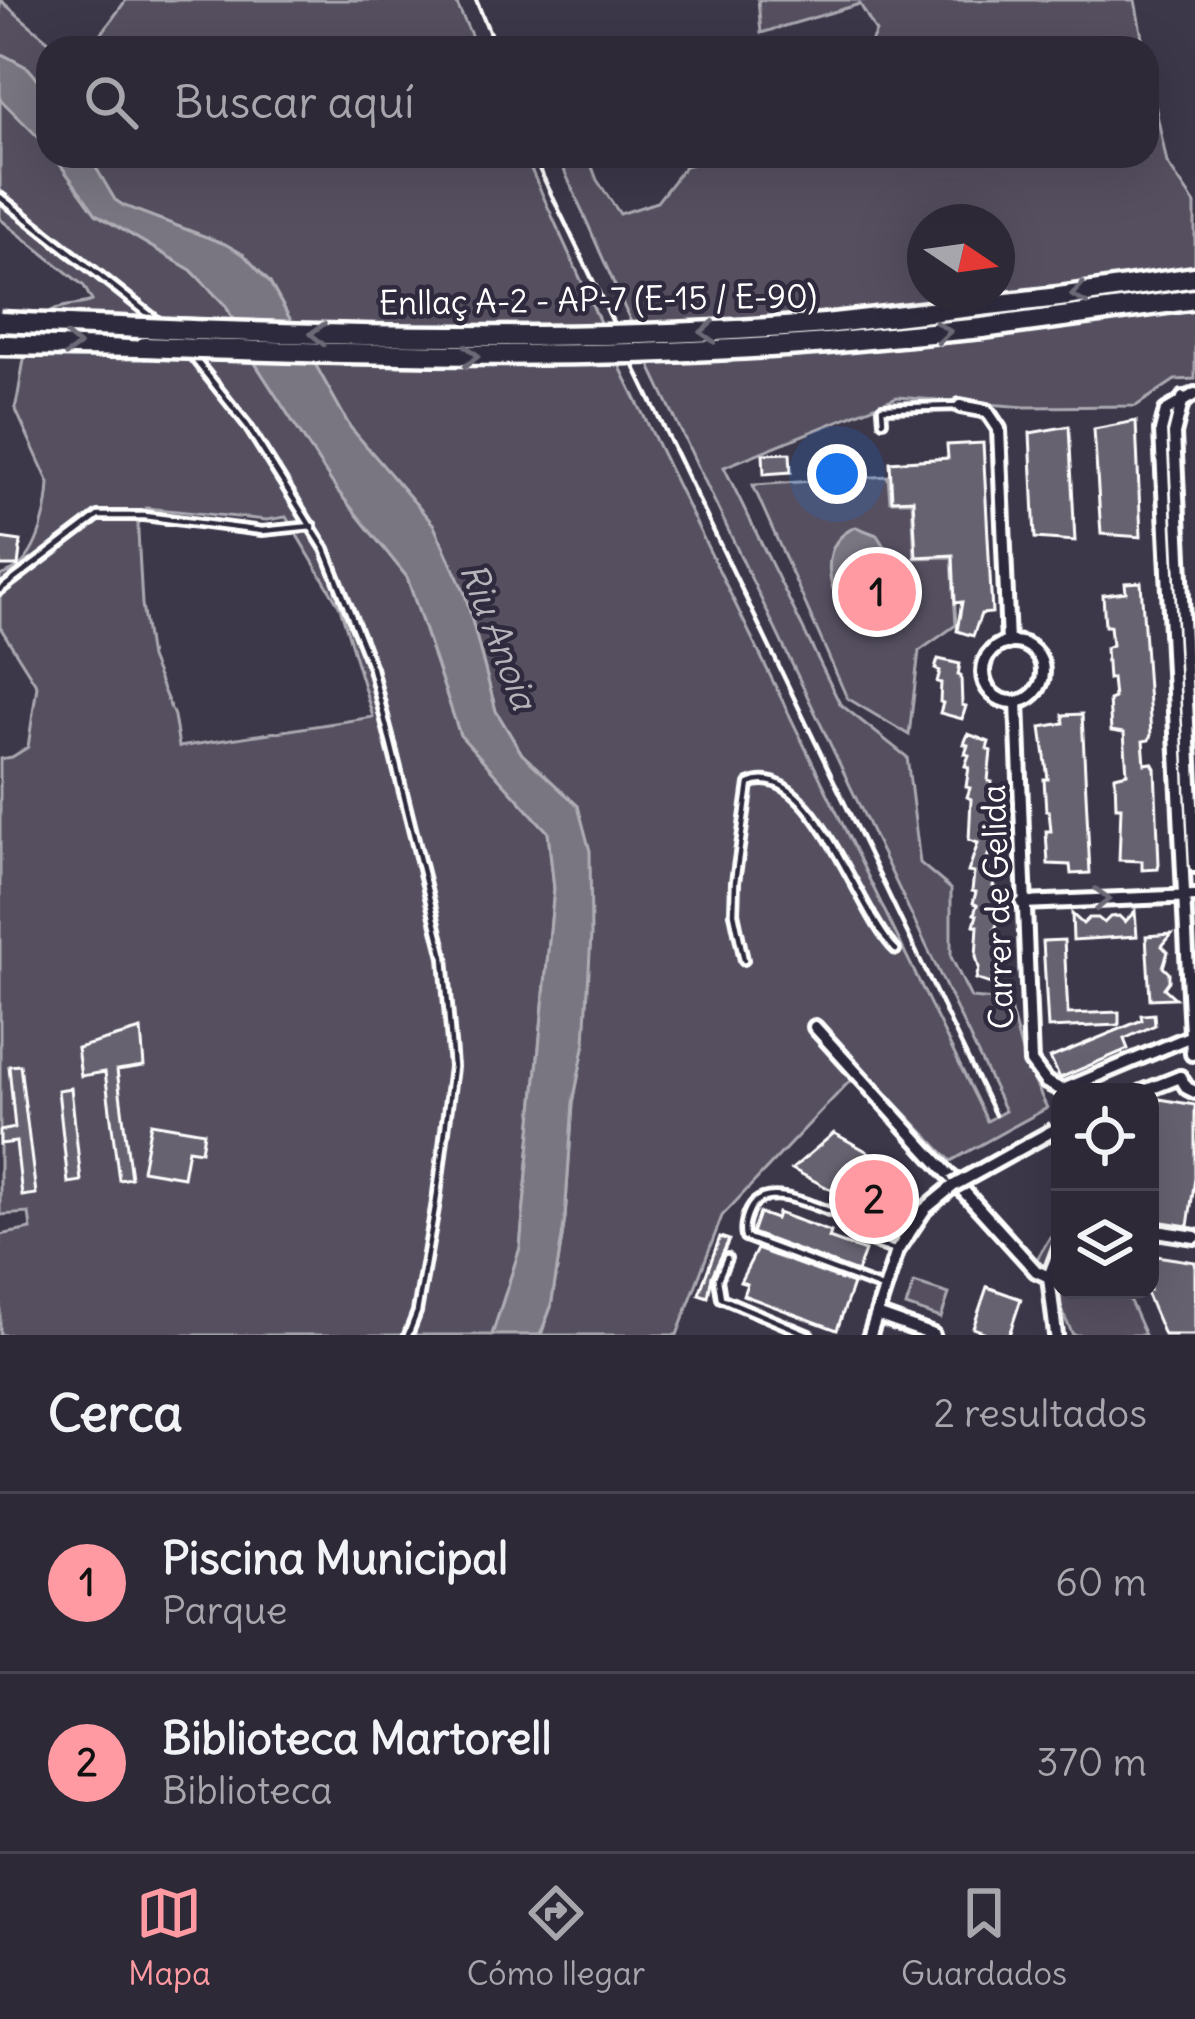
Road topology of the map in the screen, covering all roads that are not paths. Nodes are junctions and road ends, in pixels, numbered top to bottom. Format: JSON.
{"nodes":[{"id":1,"x":0,"y":197,"type":"edge"},
{"id":2,"x":1195,"y":277,"type":"edge"},
{"id":3,"x":1195,"y":299,"type":"edge"},
{"id":4,"x":0,"y":322,"type":"edge"},
{"id":5,"x":826,"y":333,"type":"junction"},
{"id":6,"x":0,"y":345,"type":"edge"},
{"id":7,"x":1189,"y":396,"type":"edge"},
{"id":8,"x":960,"y":406,"type":"joint"},
{"id":9,"x":883,"y":422,"type":"dead end"},
{"id":10,"x":312,"y":526,"type":"junction"},
{"id":11,"x":1167,"y":570,"type":"junction"},
{"id":12,"x":1189,"y":570,"type":"edge"},
{"id":13,"x":0,"y":590,"type":"edge"},
{"id":14,"x":1008,"y":643,"type":"junction"},
{"id":15,"x":1017,"y":702,"type":"junction"},
{"id":16,"x":1175,"y":733,"type":"junction"},
{"id":17,"x":1192,"y":733,"type":"edge"},
{"id":18,"x":1195,"y":866,"type":"edge"},
{"id":19,"x":1188,"y":895,"type":"edge"},
{"id":20,"x":1022,"y":903,"type":"junction"},
{"id":21,"x":896,"y":950,"type":"dead end"},
{"id":22,"x":744,"y":960,"type":"dead end"},
{"id":23,"x":815,"y":1027,"type":"dead end"},
{"id":24,"x":1190,"y":1036,"type":"junction"},
{"id":25,"x":1193,"y":1053,"type":"edge"},
{"id":26,"x":1180,"y":1077,"type":"junction"},
{"id":27,"x":1083,"y":1083,"type":"edge"},
{"id":28,"x":1051,"y":1084,"type":"edge"},
{"id":29,"x":1159,"y":1085,"type":"edge"},
{"id":30,"x":1195,"y":1092,"type":"edge"},
{"id":31,"x":1051,"y":1131,"type":"edge"},
{"id":32,"x":1159,"y":1231,"type":"edge"},
{"id":33,"x":1195,"y":1237,"type":"edge"},
{"id":34,"x":897,"y":1250,"type":"junction"},
{"id":35,"x":727,"y":1258,"type":"dead end"},
{"id":36,"x":1051,"y":1272,"type":"edge"},
{"id":37,"x":1049,"y":1277,"type":"junction"},
{"id":38,"x":882,"y":1288,"type":"junction"},
{"id":39,"x":877,"y":1315,"type":"junction"},
{"id":40,"x":409,"y":1335,"type":"edge"},
{"id":41,"x":809,"y":1335,"type":"edge"},
{"id":42,"x":870,"y":1335,"type":"edge"},
{"id":43,"x":933,"y":1335,"type":"edge"},
{"id":44,"x":1056,"y":1335,"type":"edge"}],
"edges":[{"from":1,"to":10,"type":"lane"},
{"from":2,"to":5,"type":"highway","name":"Enllaç A-2 - AP-7 (E-15 / E-90)","one_way":true},
{"from":5,"to":3,"type":"highway","name":"Enllaç A-2 - AP-7 (E-15 / E-90)","one_way":true},
{"from":5,"to":4,"type":"highway","name":"Enllaç A-2 - AP-7 (E-15 / E-90)","one_way":true,"bridge":true},
{"from":6,"to":5,"type":"highway","name":"Enllaç A-2 - AP-7 (E-15 / E-90)","one_way":true,"bridge":true},
{"from":7,"to":11,"type":"street"},
{"from":7,"to":12,"type":"street"},
{"from":8,"to":9,"type":"lane"},
{"from":8,"to":14,"type":"street"},
{"from":10,"to":13,"type":"lane"},
{"from":10,"to":40,"type":"lane"},
{"from":11,"to":12,"type":"street"},
{"from":11,"to":16,"type":"street"},
{"from":12,"to":17,"type":"street"},
{"from":14,"to":15,"type":"street"},
{"from":14,"to":15,"type":"street"},
{"from":15,"to":20,"type":"street","name":"Carrer de Gelida"},
{"from":16,"to":17,"type":"street"},
{"from":16,"to":19,"type":"street"},
{"from":17,"to":18,"type":"street"},
{"from":20,"to":19,"type":"street","one_way":true},
{"from":19,"to":24,"type":"street"},
{"from":20,"to":28,"type":"street","name":"Carrer de Gelida"},
{"from":21,"to":22,"type":"lane"},
{"from":23,"to":37,"type":"street"},
{"from":24,"to":25,"type":"street"},
{"from":24,"to":27,"type":"street"},
{"from":25,"to":26,"type":"street"},
{"from":26,"to":29,"type":"street"},
{"from":26,"to":30,"type":"street"},
{"from":31,"to":34,"type":"street","bridge":true},
{"from":32,"to":33,"type":"street"},
{"from":34,"to":38,"type":"street"},
{"from":34,"to":38,"type":"lane"},
{"from":35,"to":41,"type":"lane"},
{"from":36,"to":37,"type":"street"},
{"from":37,"to":44,"type":"street"},
{"from":38,"to":39,"type":"street"},
{"from":39,"to":42,"type":"street"},
{"from":39,"to":43,"type":"street"}]}
